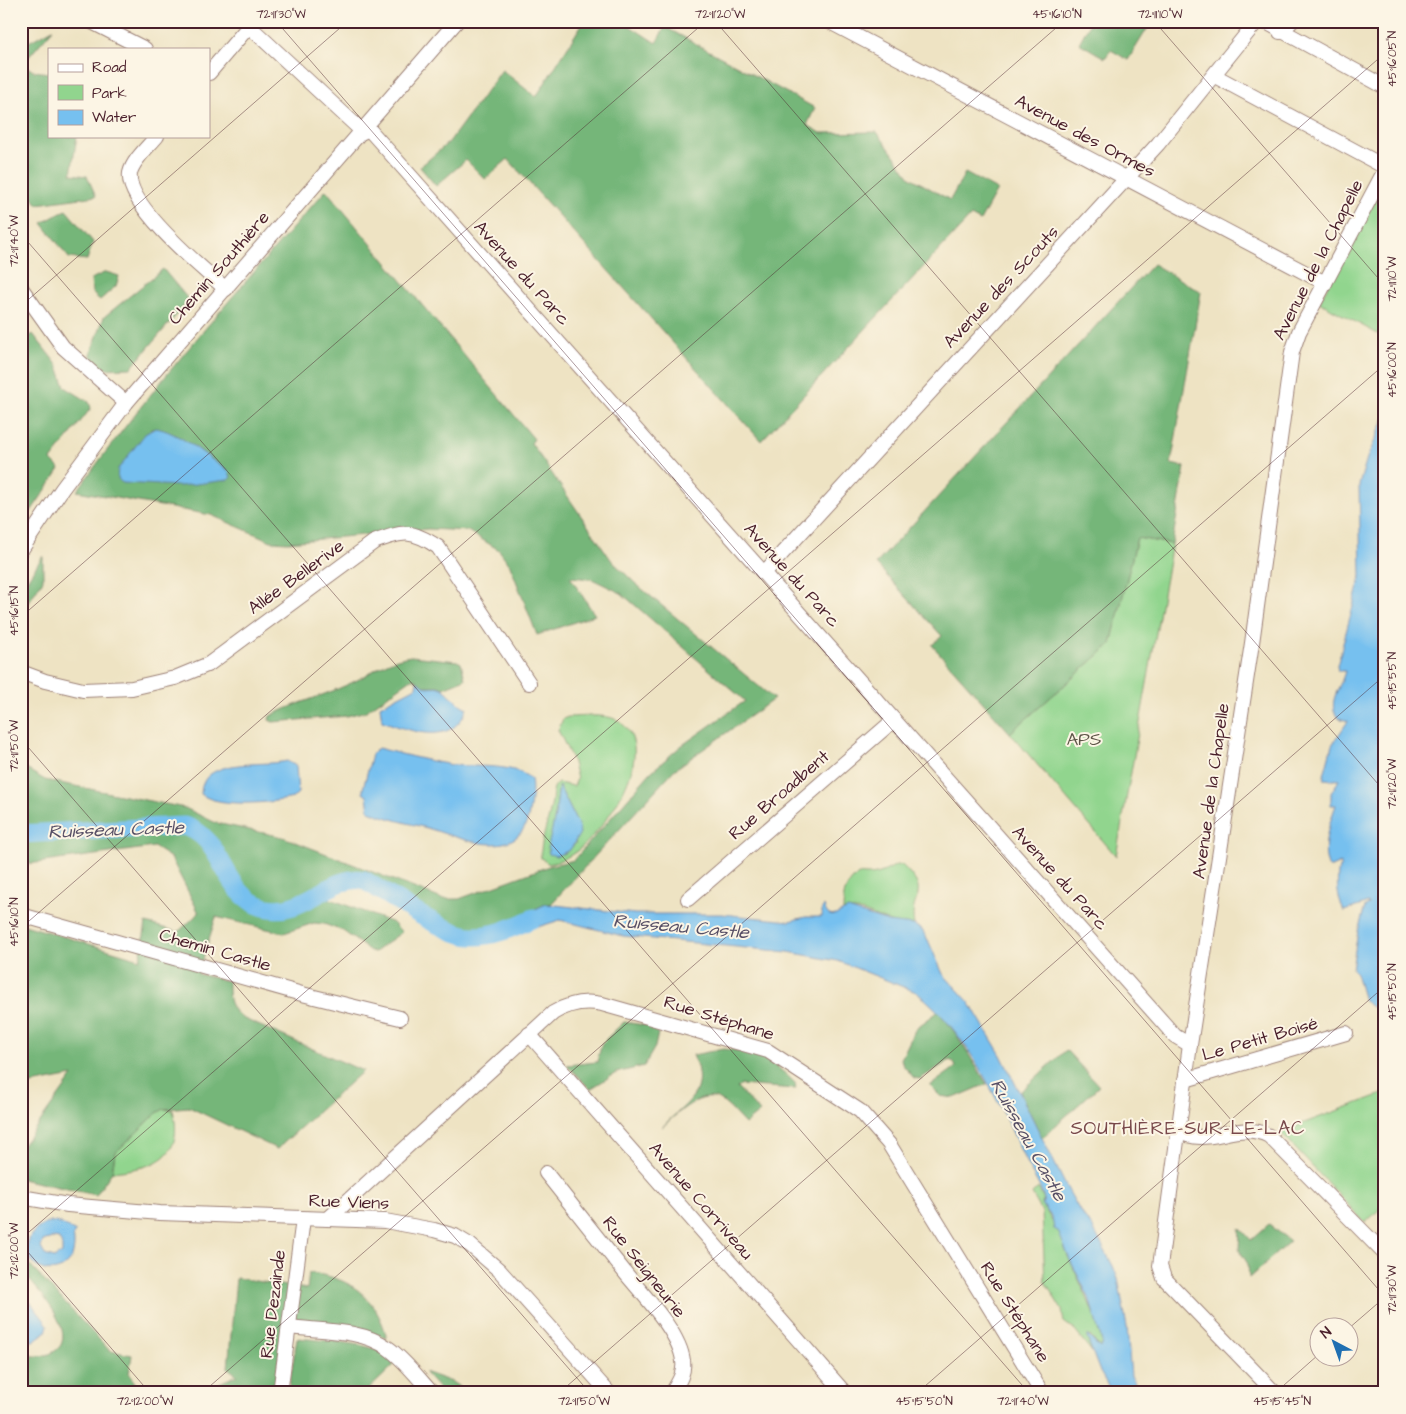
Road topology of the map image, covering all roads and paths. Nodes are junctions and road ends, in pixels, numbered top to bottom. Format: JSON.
{"nodes":[{"id":1,"x":90,"y":21,"type":"edge"},
{"id":2,"x":457,"y":21,"type":"edge"},
{"id":3,"x":828,"y":21,"type":"edge"},
{"id":4,"x":1257,"y":21,"type":"edge"},
{"id":5,"x":1264,"y":21,"type":"edge"},
{"id":6,"x":1292,"y":21,"type":"edge"},
{"id":7,"x":247,"y":24,"type":"edge"},
{"id":8,"x":1280,"y":32,"type":"junction"},
{"id":9,"x":143,"y":48,"type":"edge"},
{"id":10,"x":210,"y":73,"type":"edge"},
{"id":11,"x":1215,"y":76,"type":"junction"},
{"id":12,"x":1385,"y":87,"type":"edge"},
{"id":13,"x":365,"y":129,"type":"junction"},
{"id":14,"x":155,"y":138,"type":"edge"},
{"id":15,"x":1385,"y":168,"type":"edge"},
{"id":16,"x":1126,"y":180,"type":"junction"},
{"id":17,"x":1325,"y":283,"type":"junction"},
{"id":18,"x":21,"y":288,"type":"edge"},
{"id":19,"x":226,"y":289,"type":"junction"},
{"id":20,"x":126,"y":404,"type":"junction"},
{"id":21,"x":21,"y":550,"type":"edge"},
{"id":22,"x":764,"y":573,"type":"junction"},
{"id":23,"x":21,"y":672,"type":"edge"},
{"id":24,"x":529,"y":683,"type":"dead end"},
{"id":25,"x":894,"y":720,"type":"junction"},
{"id":26,"x":688,"y":899,"type":"dead end"},
{"id":27,"x":21,"y":915,"type":"edge"},
{"id":28,"x":400,"y":1018,"type":"dead end"},
{"id":29,"x":1346,"y":1033,"type":"dead end"},
{"id":30,"x":529,"y":1034,"type":"junction"},
{"id":31,"x":1190,"y":1045,"type":"junction"},
{"id":32,"x":1185,"y":1080,"type":"junction"},
{"id":33,"x":1178,"y":1131,"type":"junction"},
{"id":34,"x":546,"y":1173,"type":"dead end"},
{"id":35,"x":21,"y":1197,"type":"edge"},
{"id":36,"x":303,"y":1219,"type":"junction"},
{"id":37,"x":328,"y":1219,"type":"junction"},
{"id":38,"x":1385,"y":1254,"type":"edge"},
{"id":39,"x":290,"y":1327,"type":"junction"},
{"id":40,"x":280,"y":1393,"type":"edge"},
{"id":41,"x":432,"y":1393,"type":"edge"},
{"id":42,"x":609,"y":1393,"type":"edge"},
{"id":43,"x":672,"y":1393,"type":"edge"},
{"id":44,"x":846,"y":1393,"type":"edge"},
{"id":45,"x":1042,"y":1393,"type":"edge"},
{"id":46,"x":1275,"y":1393,"type":"edge"}],
"edges":[{"from":1,"to":9,"type":"street"},
{"from":2,"to":13,"type":"street","name":"Chemin Southière"},
{"from":3,"to":16,"type":"street","name":"Avenue des Ormes"},
{"from":4,"to":11,"type":"street","name":"Avenue des Scouts"},
{"from":5,"to":8,"type":"street"},
{"from":6,"to":8,"type":"street"},
{"from":7,"to":10,"type":"street"},
{"from":7,"to":13,"type":"street","name":"Avenue du Parc"},
{"from":8,"to":12,"type":"street"},
{"from":11,"to":15,"type":"street"},
{"from":11,"to":16,"type":"street","name":"Avenue des Scouts"},
{"from":13,"to":19,"type":"street","name":"Chemin Southière"},
{"from":13,"to":22,"type":"street","name":"Avenue du Parc"},
{"from":14,"to":19,"type":"street"},
{"from":15,"to":17,"type":"street","name":"Avenue de la Chapelle"},
{"from":16,"to":17,"type":"street","name":"Avenue des Ormes"},
{"from":16,"to":22,"type":"street","name":"Avenue des Scouts"},
{"from":17,"to":31,"type":"street","name":"Avenue de la Chapelle"},
{"from":18,"to":20,"type":"street"},
{"from":19,"to":20,"type":"street","name":"Chemin Southière"},
{"from":20,"to":21,"type":"street","name":"Chemin Southière"},
{"from":22,"to":25,"type":"street","name":"Avenue du Parc"},
{"from":23,"to":24,"type":"street","name":"Allée Bellerive"},
{"from":25,"to":26,"type":"street","name":"Rue Broadbent"},
{"from":25,"to":31,"type":"street","name":"Avenue du Parc"},
{"from":27,"to":28,"type":"street","name":"Chemin Castle"},
{"from":29,"to":32,"type":"street","name":"Le Petit Boisé"},
{"from":30,"to":37,"type":"street","name":"Rue Stéphane"},
{"from":30,"to":44,"type":"street","name":"Avenue Corriveau"},
{"from":30,"to":45,"type":"street","name":"Rue Stéphane"},
{"from":31,"to":32,"type":"street","name":"Avenue de la Chapelle"},
{"from":32,"to":33,"type":"street","name":"Avenue de la Chapelle"},
{"from":33,"to":38,"type":"street"},
{"from":33,"to":46,"type":"street","name":"Avenue de la Chapelle"},
{"from":34,"to":43,"type":"street","name":"Rue Seigneurie"},
{"from":35,"to":36,"type":"street","name":"Rue Viens"},
{"from":36,"to":37,"type":"street","name":"Rue Viens"},
{"from":36,"to":39,"type":"street","name":"Rue Dezainde"},
{"from":37,"to":42,"type":"street","name":"Rue Viens"},
{"from":39,"to":40,"type":"street","name":"Rue Dezainde"},
{"from":39,"to":41,"type":"street"}]}
